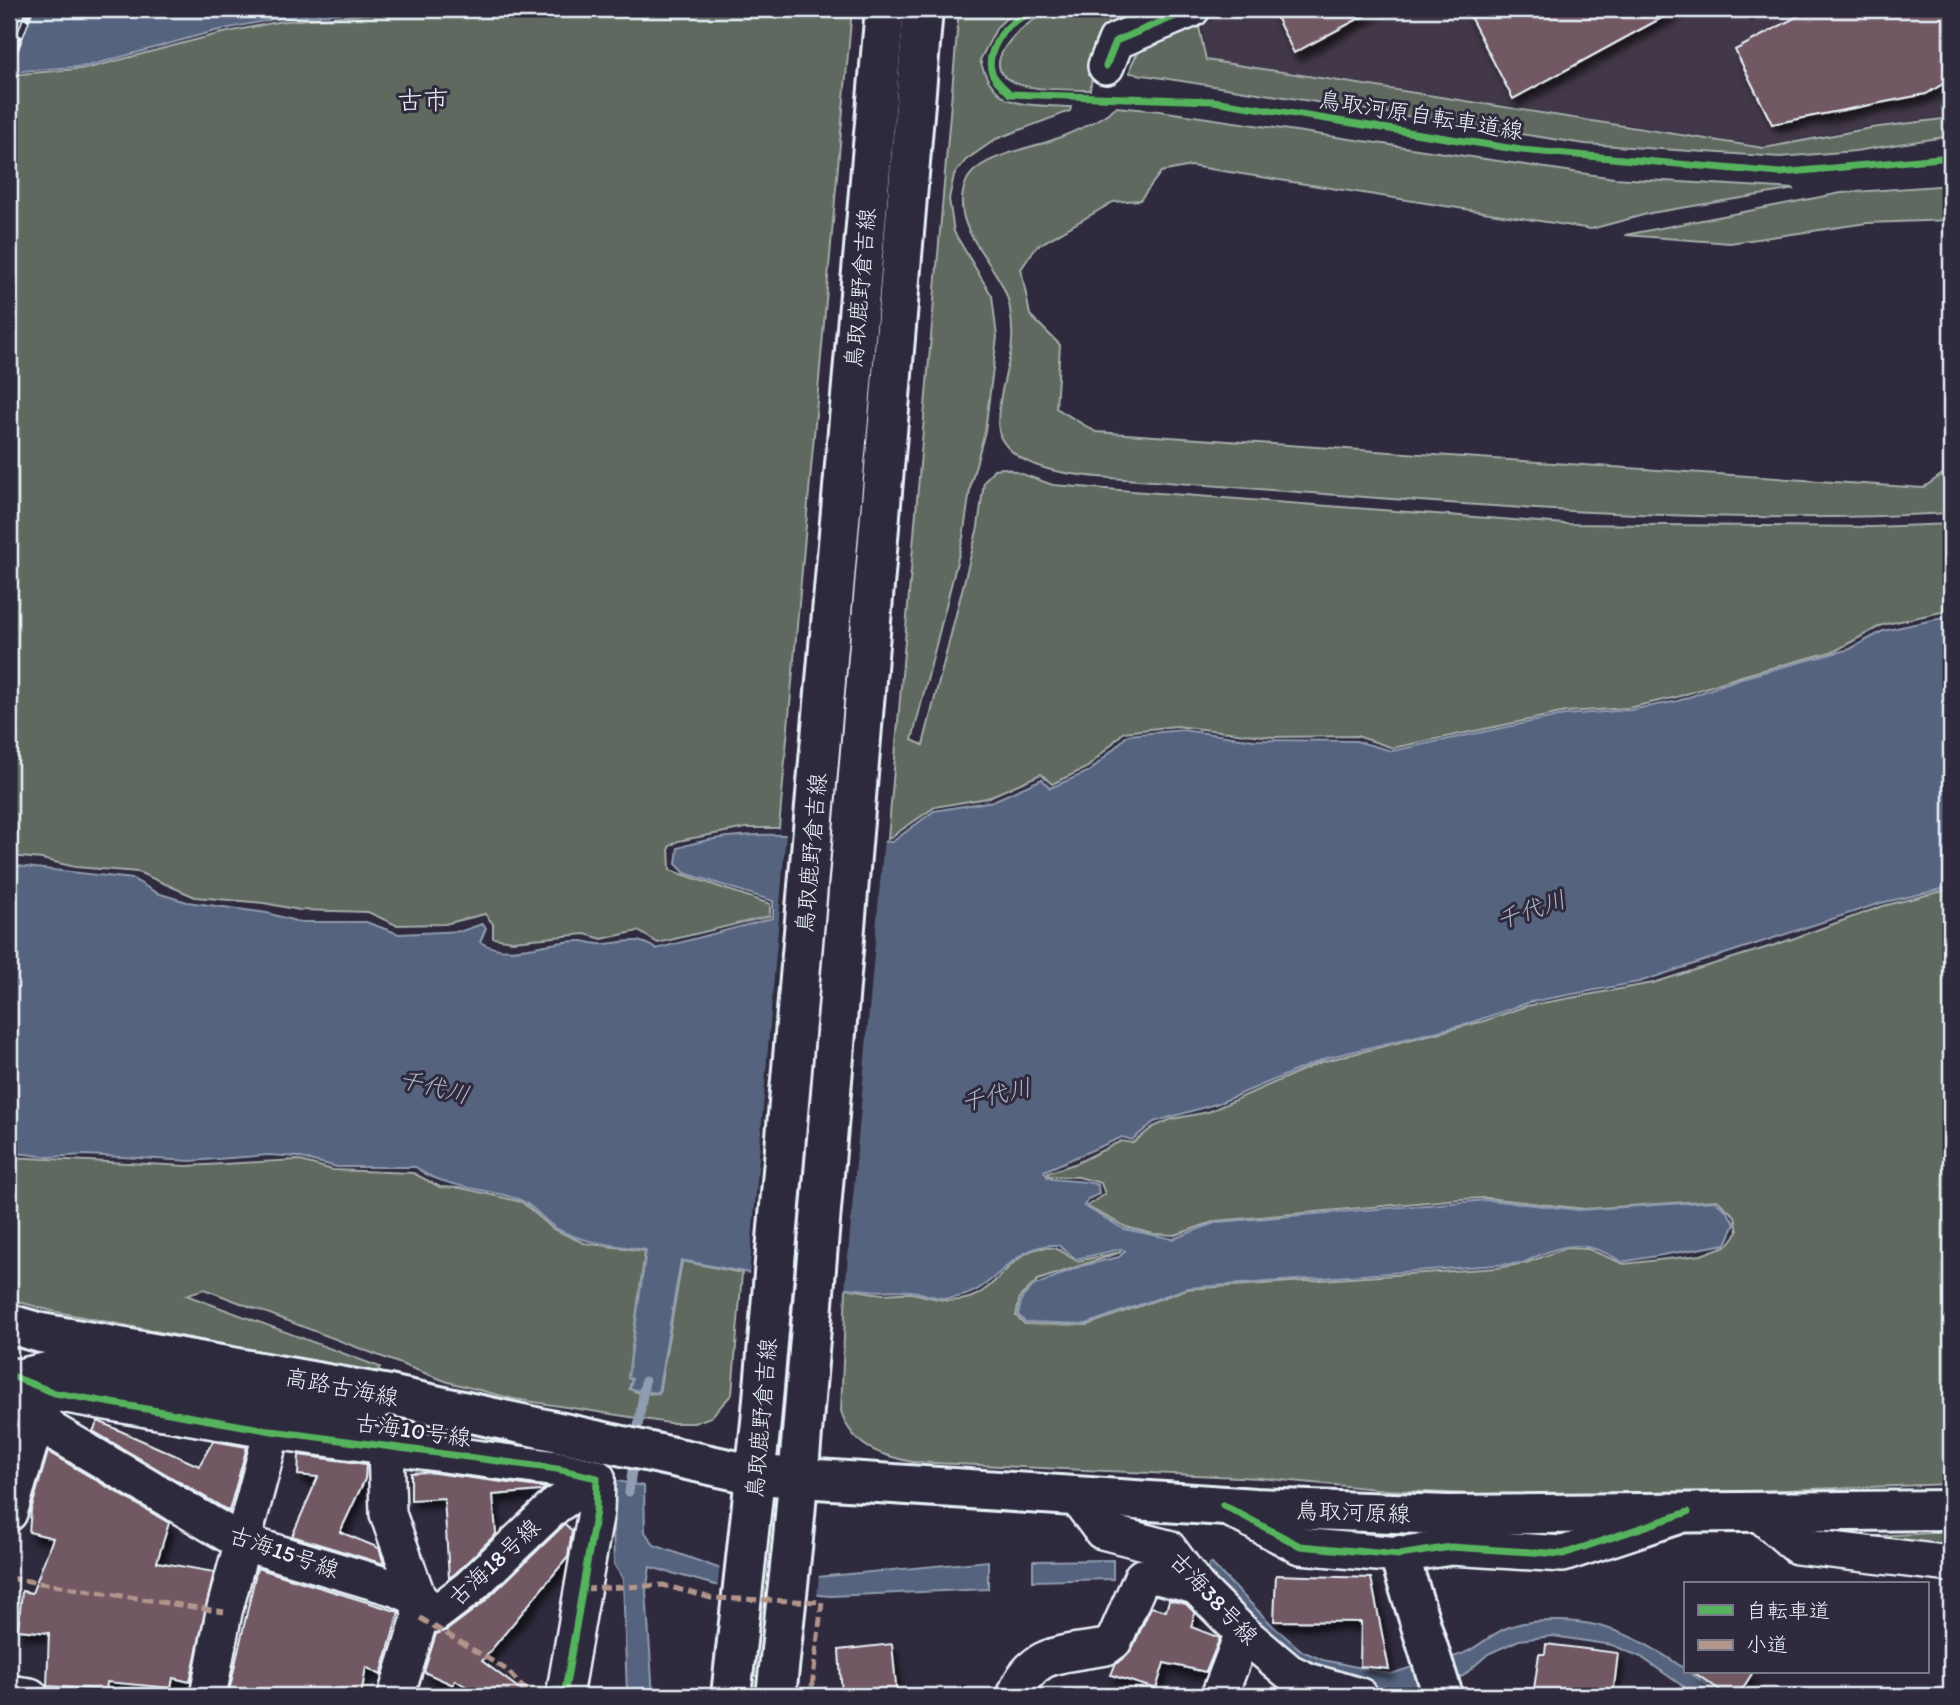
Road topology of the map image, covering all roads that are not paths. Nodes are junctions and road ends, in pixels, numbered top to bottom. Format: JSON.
{"nodes":[{"id":1,"x":885,"y":9,"type":"edge"},
{"id":2,"x":923,"y":9,"type":"edge"},
{"id":3,"x":1192,"y":9,"type":"edge"},
{"id":4,"x":1106,"y":66,"type":"dead end"},
{"id":5,"x":9,"y":1324,"type":"edge"},
{"id":6,"x":12,"y":1376,"type":"edge"},
{"id":7,"x":389,"y":1395,"type":"junction"},
{"id":8,"x":272,"y":1431,"type":"junction"},
{"id":9,"x":386,"y":1446,"type":"junction"},
{"id":10,"x":756,"y":1475,"type":"junction"},
{"id":11,"x":797,"y":1477,"type":"junction"},
{"id":12,"x":597,"y":1478,"type":"junction"},
{"id":13,"x":1076,"y":1496,"type":"junction"},
{"id":14,"x":1223,"y":1505,"type":"junction"},
{"id":15,"x":1951,"y":1510,"type":"edge"},
{"id":16,"x":1688,"y":1512,"type":"junction"},
{"id":17,"x":9,"y":1513,"type":"edge"},
{"id":18,"x":1759,"y":1513,"type":"junction"},
{"id":19,"x":241,"y":1542,"type":"junction"},
{"id":20,"x":1399,"y":1555,"type":"junction"},
{"id":21,"x":1951,"y":1564,"type":"edge"},
{"id":22,"x":1196,"y":1586,"type":"junction"},
{"id":23,"x":418,"y":1598,"type":"junction"},
{"id":24,"x":1243,"y":1633,"type":"junction"},
{"id":25,"x":9,"y":1693,"type":"edge"},
{"id":26,"x":30,"y":1696,"type":"edge"},
{"id":27,"x":208,"y":1696,"type":"edge"},
{"id":28,"x":396,"y":1696,"type":"edge"},
{"id":29,"x":564,"y":1696,"type":"edge"},
{"id":30,"x":731,"y":1696,"type":"edge"},
{"id":31,"x":776,"y":1696,"type":"edge"},
{"id":32,"x":1015,"y":1696,"type":"edge"},
{"id":33,"x":1219,"y":1696,"type":"edge"},
{"id":34,"x":1360,"y":1696,"type":"edge"},
{"id":35,"x":1443,"y":1696,"type":"edge"}],
"edges":[{"from":1,"to":10,"type":"main road","name":"鳥取鹿野倉吉線"},
{"from":2,"to":11,"type":"main road","name":"鳥取鹿野倉吉線"},
{"from":3,"to":4,"type":"street"},
{"from":5,"to":7,"type":"main road","name":"高路古海線"},
{"from":6,"to":7,"type":"street"},
{"from":6,"to":8,"type":"street","name":"古海10号線"},
{"from":6,"to":17,"type":"street"},
{"from":6,"to":19,"type":"street","name":"古海15号線"},
{"from":7,"to":10,"type":"main road","name":"高路古海線"},
{"from":8,"to":9,"type":"street","name":"古海10号線"},
{"from":8,"to":19,"type":"street"},
{"from":9,"to":12,"type":"street","name":"古海10号線"},
{"from":9,"to":23,"type":"street","name":"古海18号線"},
{"from":10,"to":11,"type":"main road","name":"鳥取河原線"},
{"from":10,"to":30,"type":"main road","name":"鳥取鹿野倉吉線"},
{"from":11,"to":13,"type":"main road","name":"鳥取河原線"},
{"from":11,"to":31,"type":"main road","name":"鳥取鹿野倉吉線"},
{"from":12,"to":23,"type":"street","name":"古海18号線"},
{"from":12,"to":29,"type":"street"},
{"from":13,"to":14,"type":"main road","name":"鳥取河原線"},
{"from":13,"to":22,"type":"street","name":"古海38号線"},
{"from":14,"to":16,"type":"main road","name":"鳥取河原線"},
{"from":14,"to":20,"type":"street"},
{"from":15,"to":18,"type":"main road","name":"鳥取河原線"},
{"from":16,"to":18,"type":"main road","name":"鳥取河原線"},
{"from":16,"to":20,"type":"street"},
{"from":18,"to":21,"type":"street"},
{"from":19,"to":23,"type":"street","name":"古海15号線"},
{"from":19,"to":27,"type":"street"},
{"from":20,"to":35,"type":"main road"},
{"from":22,"to":24,"type":"street","name":"古海38号線"},
{"from":22,"to":32,"type":"street"},
{"from":23,"to":28,"type":"street"},
{"from":24,"to":33,"type":"street"},
{"from":24,"to":34,"type":"street","name":"古海38号線"},
{"from":25,"to":26,"type":"street"}]}
